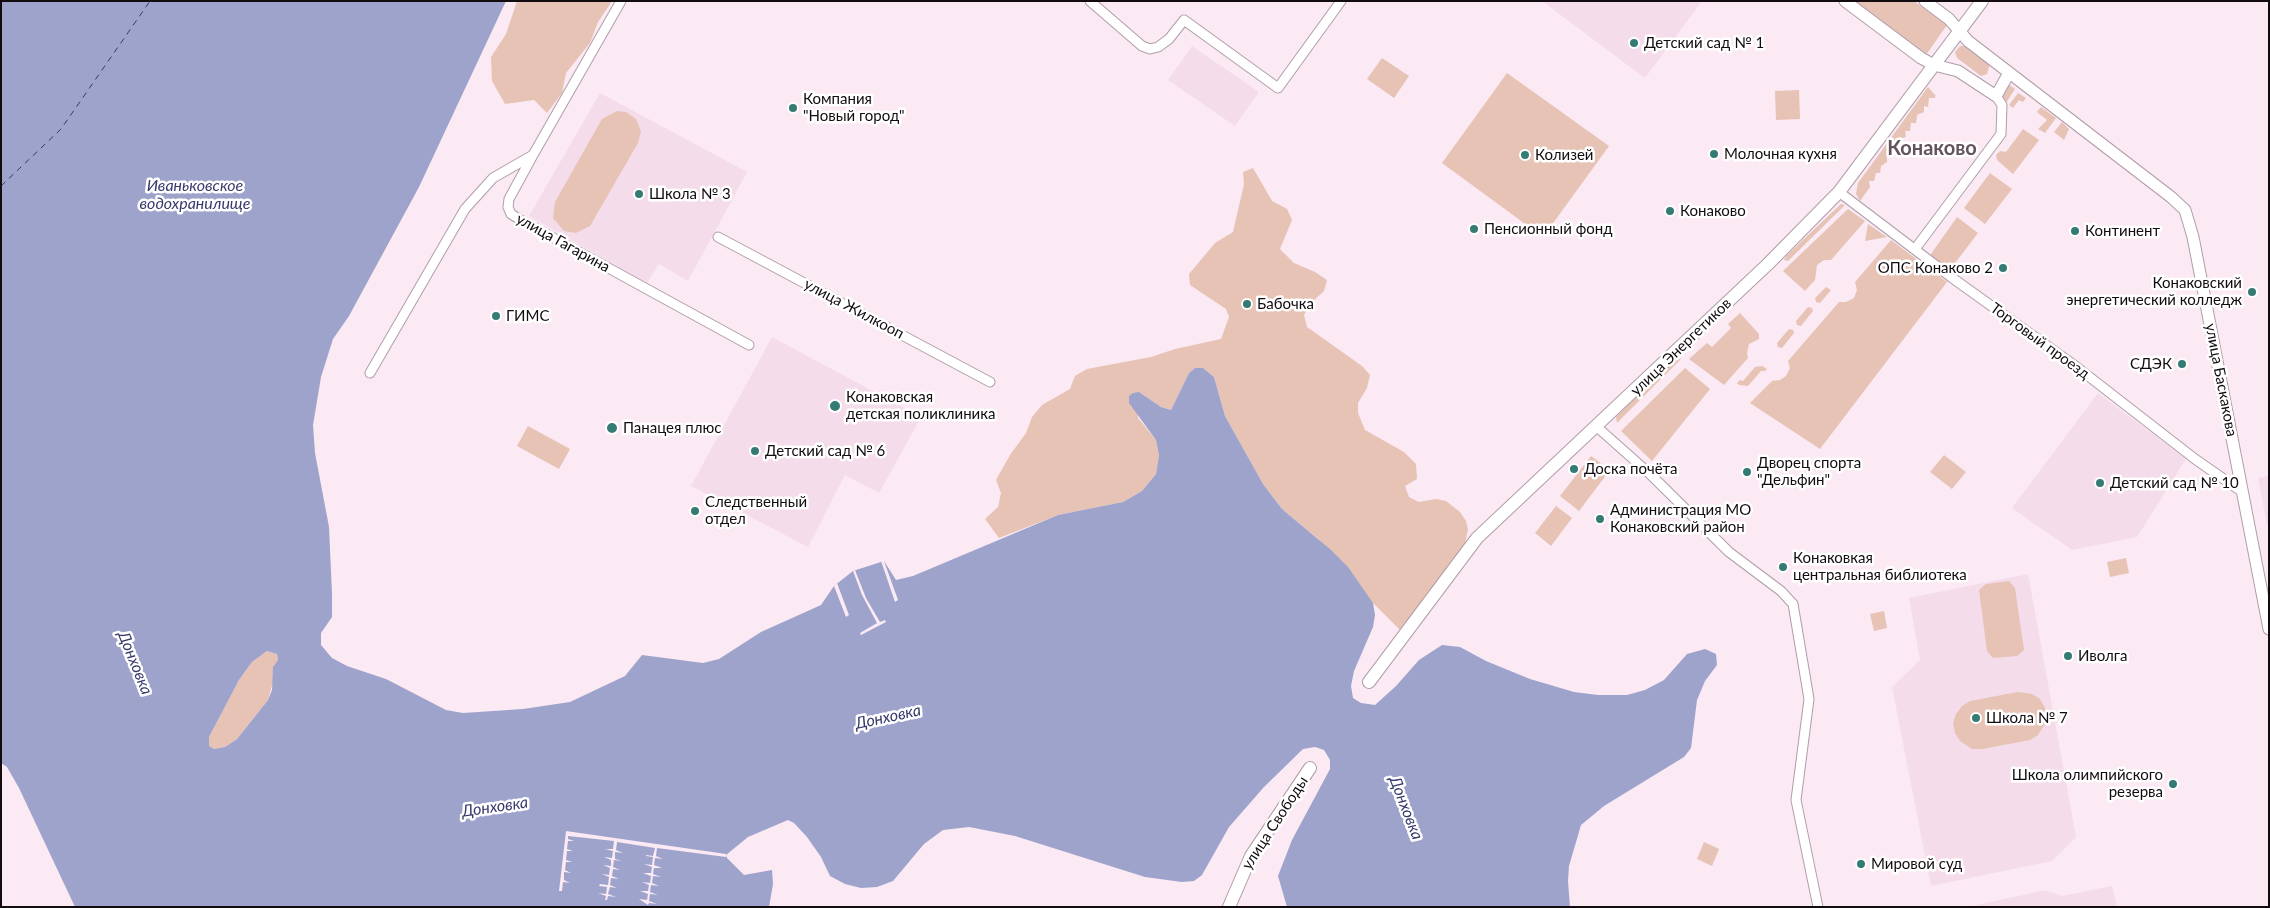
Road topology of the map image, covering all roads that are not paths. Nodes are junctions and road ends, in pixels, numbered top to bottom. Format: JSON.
{"nodes":[{"id":1,"x":622,"y":1,"type":"edge"},
{"id":2,"x":1090,"y":1,"type":"edge"},
{"id":3,"x":1341,"y":1,"type":"edge"},
{"id":4,"x":1845,"y":1,"type":"edge"},
{"id":5,"x":1924,"y":1,"type":"edge"},
{"id":6,"x":1982,"y":1,"type":"edge"},
{"id":7,"x":1960,"y":30,"type":"junction"},
{"id":8,"x":1934,"y":65,"type":"junction"},
{"id":9,"x":2010,"y":74,"type":"junction"},
{"id":10,"x":1996,"y":96,"type":"junction"},
{"id":11,"x":533,"y":155,"type":"junction"},
{"id":12,"x":1839,"y":192,"type":"junction"},
{"id":13,"x":718,"y":237,"type":"dead end"},
{"id":14,"x":1916,"y":249,"type":"junction"},
{"id":15,"x":749,"y":345,"type":"dead end"},
{"id":16,"x":370,"y":373,"type":"dead end"},
{"id":17,"x":990,"y":382,"type":"dead end"},
{"id":18,"x":1597,"y":427,"type":"junction"},
{"id":19,"x":2242,"y":491,"type":"junction"},
{"id":20,"x":2269,"y":629,"type":"edge"},
{"id":21,"x":1369,"y":682,"type":"dead end"},
{"id":22,"x":1310,"y":768,"type":"dead end"},
{"id":23,"x":1229,"y":907,"type":"edge"},
{"id":24,"x":1818,"y":907,"type":"edge"}],
"edges":[{"from":1,"to":11,"type":"street","name":"улица Гагарина"},
{"from":2,"to":3,"type":"street"},
{"from":4,"to":8,"type":"street"},
{"from":5,"to":7,"type":"street","name":"улица Баскакова"},
{"from":6,"to":7,"type":"main road","name":"улица Энергетиков"},
{"from":7,"to":8,"type":"main road","name":"улица Энергетиков"},
{"from":7,"to":9,"type":"street","name":"улица Баскакова"},
{"from":8,"to":10,"type":"street"},
{"from":8,"to":12,"type":"main road","name":"улица Энергетиков"},
{"from":9,"to":10,"type":"street"},
{"from":9,"to":19,"type":"street","name":"улица Баскакова"},
{"from":10,"to":14,"type":"street"},
{"from":11,"to":15,"type":"street","name":"улица Гагарина"},
{"from":11,"to":16,"type":"street"},
{"from":12,"to":14,"type":"street","name":"Торговый проезд"},
{"from":12,"to":18,"type":"main road","name":"улица Энергетиков"},
{"from":13,"to":17,"type":"street","name":"улица Жилкооп"},
{"from":14,"to":19,"type":"street","name":"Торговый проезд"},
{"from":18,"to":21,"type":"main road","name":"улица Энергетиков"},
{"from":18,"to":24,"type":"street"},
{"from":19,"to":20,"type":"street","name":"улица Баскакова"},
{"from":22,"to":23,"type":"main road","name":"улица Свободы"}]}
